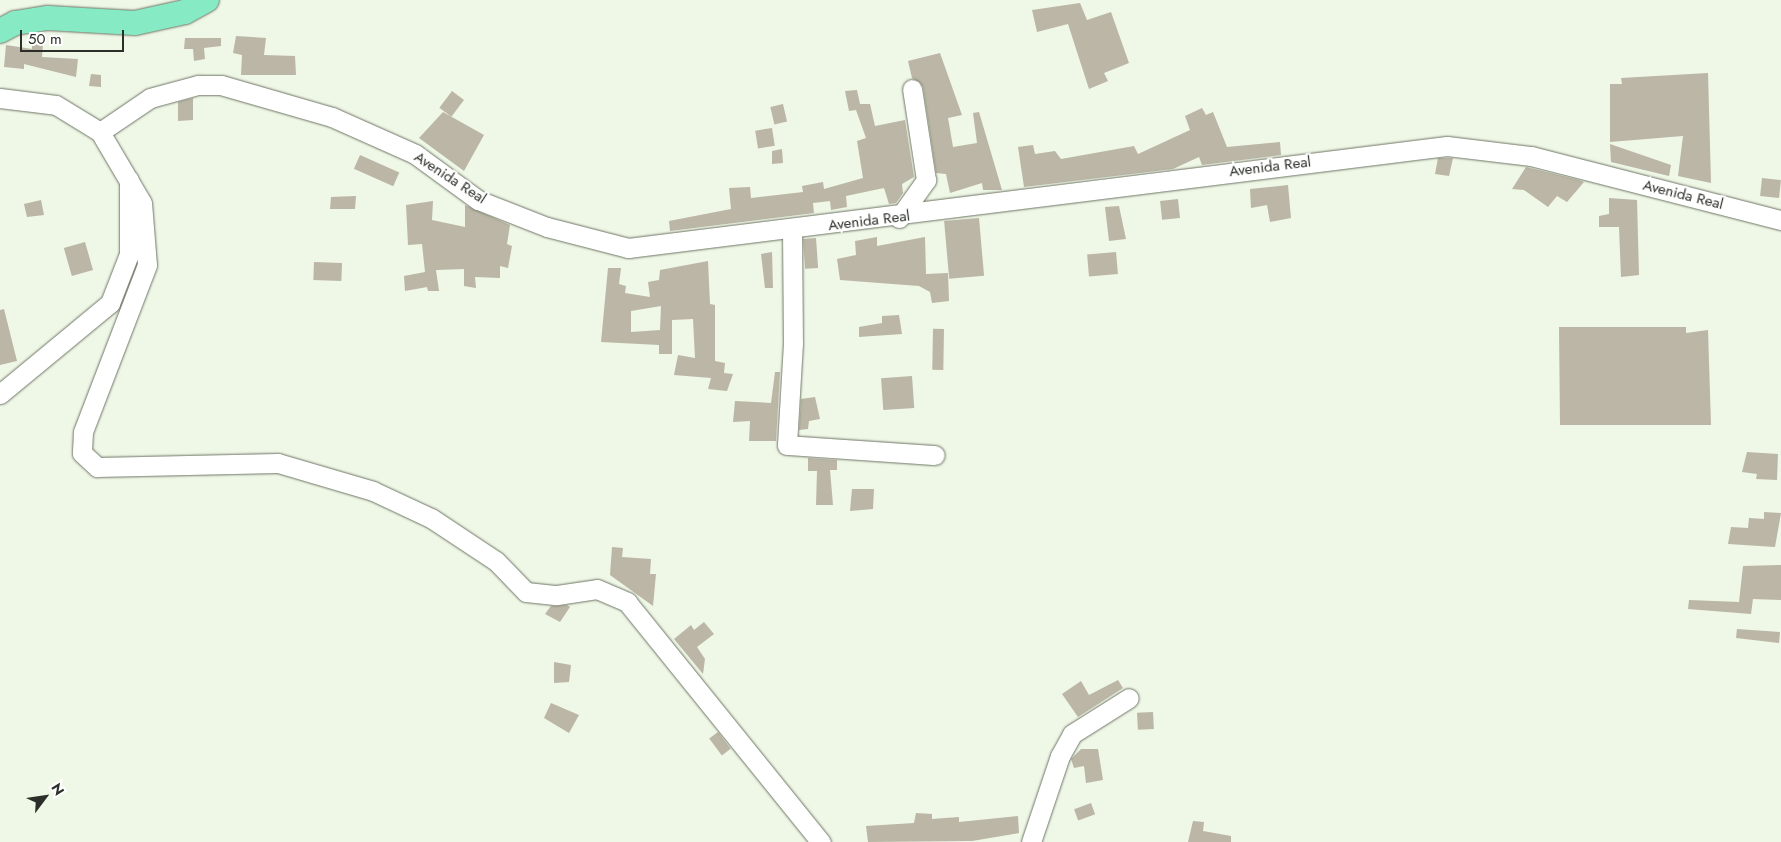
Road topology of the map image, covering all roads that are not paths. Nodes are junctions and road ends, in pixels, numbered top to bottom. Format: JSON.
{"nodes":[{"id":1,"x":207,"y":0,"type":"edge"},
{"id":2,"x":0,"y":31,"type":"edge"},
{"id":3,"x":912,"y":89,"type":"dead end"},
{"id":4,"x":0,"y":98,"type":"edge"},
{"id":5,"x":100,"y":132,"type":"junction"},
{"id":6,"x":129,"y":176,"type":"junction"},
{"id":7,"x":899,"y":218,"type":"junction"},
{"id":8,"x":1781,"y":220,"type":"edge"},
{"id":9,"x":792,"y":231,"type":"junction"},
{"id":10,"x":0,"y":394,"type":"edge"},
{"id":11,"x":935,"y":455,"type":"dead end"},
{"id":12,"x":1129,"y":698,"type":"dead end"},
{"id":13,"x":821,"y":842,"type":"edge"},
{"id":14,"x":1032,"y":842,"type":"edge"}],
"edges":[{"from":1,"to":2,"type":"main road"},
{"from":3,"to":7,"type":"street"},
{"from":4,"to":5,"type":"street"},
{"from":5,"to":6,"type":"street"},
{"from":5,"to":9,"type":"street","name":"Avenida Real"},
{"from":6,"to":10,"type":"street"},
{"from":6,"to":13,"type":"street"},
{"from":7,"to":8,"type":"street","name":"Avenida Real"},
{"from":7,"to":9,"type":"street","name":"Avenida Real"},
{"from":9,"to":11,"type":"street"},
{"from":12,"to":14,"type":"street"}]}
